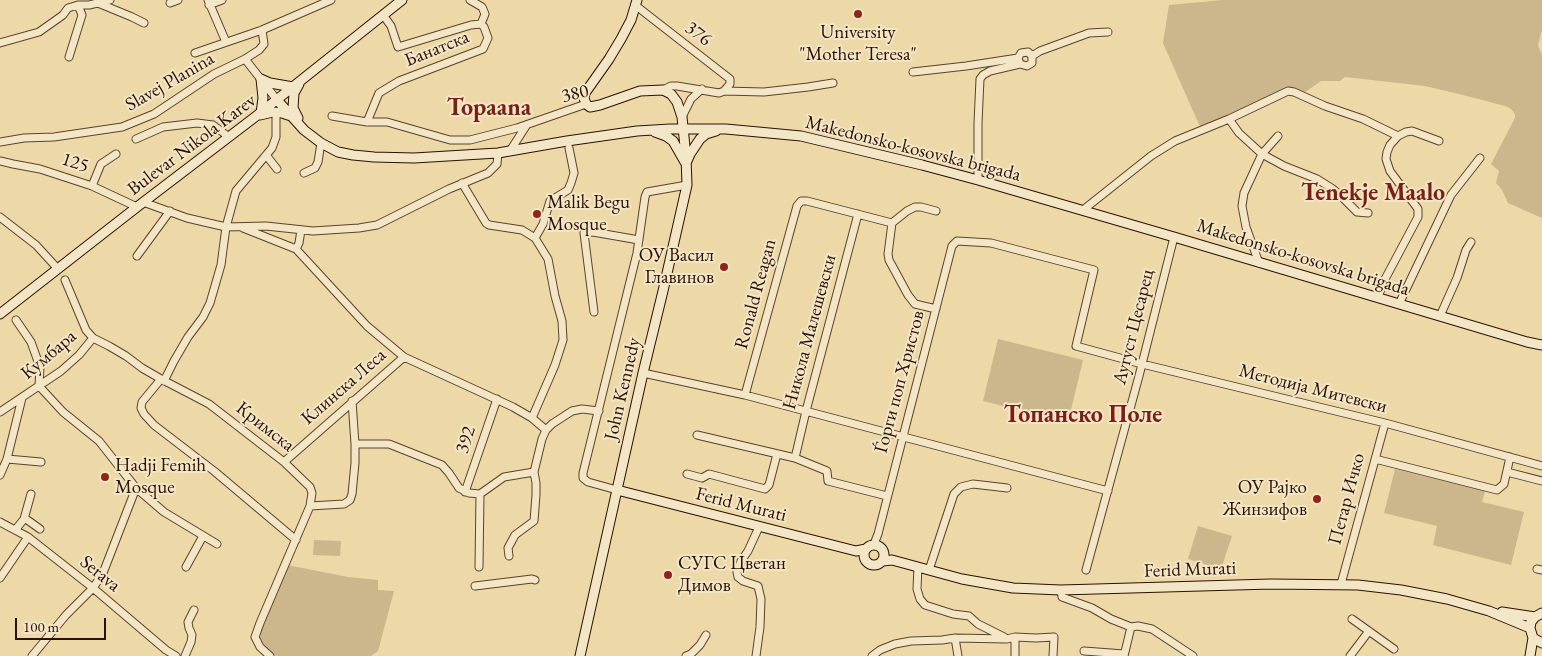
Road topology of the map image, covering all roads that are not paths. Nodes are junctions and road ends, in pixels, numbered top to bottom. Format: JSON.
{"nodes":[{"id":1,"x":110,"y":0,"type":"edge"},
{"id":2,"x":178,"y":0,"type":"edge"},
{"id":3,"x":222,"y":0,"type":"edge"},
{"id":4,"x":331,"y":0,"type":"edge"},
{"id":5,"x":402,"y":0,"type":"edge"},
{"id":6,"x":470,"y":0,"type":"edge"},
{"id":7,"x":208,"y":2,"type":"edge"},
{"id":8,"x":98,"y":3,"type":"junction"},
{"id":9,"x":170,"y":3,"type":"dead end"},
{"id":10,"x":636,"y":3,"type":"edge"},
{"id":11,"x":78,"y":5,"type":"junction"},
{"id":12,"x":383,"y":15,"type":"junction"},
{"id":13,"x":144,"y":23,"type":"dead end"},
{"id":14,"x":481,"y":24,"type":"junction"},
{"id":15,"x":262,"y":30,"type":"junction"},
{"id":16,"x":1108,"y":32,"type":"dead end"},
{"id":17,"x":226,"y":42,"type":"junction"},
{"id":18,"x":0,"y":43,"type":"edge"},
{"id":19,"x":195,"y":53,"type":"dead end"},
{"id":20,"x":1032,"y":56,"type":"junction"},
{"id":21,"x":69,"y":57,"type":"dead end"},
{"id":22,"x":245,"y":59,"type":"junction"},
{"id":23,"x":1019,"y":61,"type":"junction"},
{"id":24,"x":913,"y":72,"type":"dead end"},
{"id":25,"x":304,"y":78,"type":"junction"},
{"id":26,"x":261,"y":79,"type":"junction"},
{"id":27,"x":833,"y":83,"type":"dead end"},
{"id":28,"x":293,"y":87,"type":"junction"},
{"id":29,"x":702,"y":89,"type":"junction"},
{"id":30,"x":663,"y":90,"type":"junction"},
{"id":31,"x":724,"y":91,"type":"junction"},
{"id":32,"x":277,"y":100,"type":"junction"},
{"id":33,"x":586,"y":104,"type":"junction"},
{"id":34,"x":276,"y":112,"type":"junction"},
{"id":35,"x":258,"y":115,"type":"junction"},
{"id":36,"x":292,"y":116,"type":"junction"},
{"id":37,"x":332,"y":116,"type":"dead end"},
{"id":38,"x":682,"y":117,"type":"junction"},
{"id":39,"x":1229,"y":119,"type":"junction"},
{"id":40,"x":367,"y":122,"type":"junction"},
{"id":41,"x":527,"y":125,"type":"junction"},
{"id":42,"x":684,"y":129,"type":"junction"},
{"id":43,"x":721,"y":129,"type":"junction"},
{"id":44,"x":304,"y":130,"type":"junction"},
{"id":45,"x":645,"y":130,"type":"junction"},
{"id":46,"x":1278,"y":136,"type":"dead end"},
{"id":47,"x":1398,"y":136,"type":"junction"},
{"id":48,"x":229,"y":137,"type":"junction"},
{"id":49,"x":136,"y":139,"type":"dead end"},
{"id":50,"x":1439,"y":141,"type":"dead end"},
{"id":51,"x":0,"y":142,"type":"edge"},
{"id":52,"x":321,"y":143,"type":"junction"},
{"id":53,"x":569,"y":148,"type":"dead end"},
{"id":54,"x":510,"y":151,"type":"junction"},
{"id":55,"x":498,"y":153,"type":"junction"},
{"id":56,"x":116,"y":154,"type":"dead end"},
{"id":57,"x":266,"y":154,"type":"junction"},
{"id":58,"x":1262,"y":154,"type":"junction"},
{"id":59,"x":1480,"y":158,"type":"dead end"},
{"id":60,"x":0,"y":160,"type":"edge"},
{"id":61,"x":686,"y":164,"type":"junction"},
{"id":62,"x":277,"y":169,"type":"dead end"},
{"id":63,"x":304,"y":174,"type":"dead end"},
{"id":64,"x":978,"y":180,"type":"junction"},
{"id":65,"x":462,"y":184,"type":"junction"},
{"id":66,"x":687,"y":185,"type":"junction"},
{"id":67,"x":92,"y":186,"type":"junction"},
{"id":68,"x":140,"y":204,"type":"junction"},
{"id":69,"x":1082,"y":210,"type":"junction"},
{"id":70,"x":170,"y":211,"type":"junction"},
{"id":71,"x":936,"y":211,"type":"dead end"},
{"id":72,"x":1368,"y":213,"type":"dead end"},
{"id":73,"x":858,"y":214,"type":"junction"},
{"id":74,"x":0,"y":217,"type":"edge"},
{"id":75,"x":892,"y":223,"type":"junction"},
{"id":76,"x":226,"y":226,"type":"junction"},
{"id":77,"x":238,"y":227,"type":"junction"},
{"id":78,"x":302,"y":230,"type":"junction"},
{"id":79,"x":1174,"y":236,"type":"junction"},
{"id":80,"x":535,"y":238,"type":"junction"},
{"id":81,"x":639,"y":240,"type":"junction"},
{"id":82,"x":1471,"y":242,"type":"dead end"},
{"id":83,"x":296,"y":249,"type":"junction"},
{"id":84,"x":138,"y":256,"type":"dead end"},
{"id":85,"x":1260,"y":263,"type":"junction"},
{"id":86,"x":58,"y":269,"type":"junction"},
{"id":87,"x":65,"y":280,"type":"dead end"},
{"id":88,"x":1378,"y":297,"type":"junction"},
{"id":89,"x":1399,"y":304,"type":"junction"},
{"id":90,"x":936,"y":309,"type":"junction"},
{"id":91,"x":594,"y":312,"type":"dead end"},
{"id":92,"x":0,"y":314,"type":"edge"},
{"id":93,"x":1440,"y":316,"type":"junction"},
{"id":94,"x":16,"y":320,"type":"dead end"},
{"id":95,"x":93,"y":338,"type":"junction"},
{"id":96,"x":1542,"y":345,"type":"edge"},
{"id":97,"x":1076,"y":346,"type":"joint"},
{"id":98,"x":404,"y":356,"type":"junction"},
{"id":99,"x":1142,"y":364,"type":"junction"},
{"id":100,"x":643,"y":373,"type":"junction"},
{"id":101,"x":162,"y":380,"type":"junction"},
{"id":102,"x":39,"y":386,"type":"junction"},
{"id":103,"x":745,"y":395,"type":"junction"},
{"id":104,"x":22,"y":398,"type":"junction"},
{"id":105,"x":497,"y":399,"type":"junction"},
{"id":106,"x":352,"y":401,"type":"junction"},
{"id":107,"x":599,"y":411,"type":"junction"},
{"id":108,"x":806,"y":411,"type":"junction"},
{"id":109,"x":0,"y":412,"type":"edge"},
{"id":110,"x":532,"y":418,"type":"junction"},
{"id":111,"x":1385,"y":423,"type":"junction"},
{"id":112,"x":546,"y":430,"type":"junction"},
{"id":113,"x":697,"y":435,"type":"dead end"},
{"id":114,"x":902,"y":437,"type":"junction"},
{"id":115,"x":354,"y":444,"type":"junction"},
{"id":116,"x":777,"y":454,"type":"junction"},
{"id":117,"x":1510,"y":456,"type":"junction"},
{"id":118,"x":7,"y":458,"type":"junction"},
{"id":119,"x":795,"y":458,"type":"junction"},
{"id":120,"x":1375,"y":459,"type":"junction"},
{"id":121,"x":40,"y":462,"type":"dead end"},
{"id":122,"x":284,"y":462,"type":"junction"},
{"id":123,"x":1542,"y":466,"type":"edge"},
{"id":124,"x":534,"y":472,"type":"junction"},
{"id":125,"x":1507,"y":472,"type":"junction"},
{"id":126,"x":687,"y":474,"type":"dead end"},
{"id":127,"x":0,"y":476,"type":"edge"},
{"id":128,"x":1542,"y":481,"type":"edge"},
{"id":129,"x":136,"y":488,"type":"junction"},
{"id":130,"x":1007,"y":488,"type":"dead end"},
{"id":131,"x":617,"y":490,"type":"junction"},
{"id":132,"x":1108,"y":491,"type":"junction"},
{"id":133,"x":465,"y":492,"type":"junction"},
{"id":134,"x":31,"y":494,"type":"dead end"},
{"id":135,"x":480,"y":494,"type":"junction"},
{"id":136,"x":887,"y":496,"type":"junction"},
{"id":137,"x":310,"y":506,"type":"junction"},
{"id":138,"x":24,"y":519,"type":"junction"},
{"id":139,"x":0,"y":522,"type":"edge"},
{"id":140,"x":759,"y":527,"type":"junction"},
{"id":141,"x":16,"y":529,"type":"junction"},
{"id":142,"x":40,"y":529,"type":"dead end"},
{"id":143,"x":203,"y":536,"type":"junction"},
{"id":144,"x":28,"y":537,"type":"junction"},
{"id":145,"x":296,"y":540,"type":"junction"},
{"id":146,"x":217,"y":544,"type":"dead end"},
{"id":147,"x":875,"y":553,"type":"junction"},
{"id":148,"x":509,"y":556,"type":"dead end"},
{"id":149,"x":479,"y":567,"type":"dead end"},
{"id":150,"x":918,"y":567,"type":"junction"},
{"id":151,"x":186,"y":568,"type":"dead end"},
{"id":152,"x":929,"y":570,"type":"junction"},
{"id":153,"x":1086,"y":570,"type":"dead end"},
{"id":154,"x":0,"y":578,"type":"edge"},
{"id":155,"x":535,"y":580,"type":"dead end"},
{"id":156,"x":1341,"y":584,"type":"junction"},
{"id":157,"x":476,"y":586,"type":"dead end"},
{"id":158,"x":93,"y":588,"type":"junction"},
{"id":159,"x":1061,"y":590,"type":"junction"},
{"id":160,"x":194,"y":610,"type":"dead end"},
{"id":161,"x":1489,"y":611,"type":"junction"},
{"id":162,"x":1538,"y":615,"type":"edge"},
{"id":163,"x":1352,"y":619,"type":"dead end"},
{"id":164,"x":1131,"y":627,"type":"junction"},
{"id":165,"x":1530,"y":628,"type":"junction"},
{"id":166,"x":1369,"y":631,"type":"junction"},
{"id":167,"x":706,"y":635,"type":"dead end"},
{"id":168,"x":1015,"y":637,"type":"junction"},
{"id":169,"x":955,"y":638,"type":"junction"},
{"id":170,"x":1007,"y":638,"type":"junction"},
{"id":171,"x":1533,"y":638,"type":"junction"},
{"id":172,"x":1542,"y":643,"type":"edge"},
{"id":173,"x":1542,"y":647,"type":"edge"},
{"id":174,"x":1394,"y":649,"type":"dead end"},
{"id":175,"x":1084,"y":651,"type":"dead end"},
{"id":176,"x":1184,"y":653,"type":"edge"},
{"id":177,"x":1124,"y":655,"type":"edge"},
{"id":178,"x":32,"y":656,"type":"edge"},
{"id":179,"x":176,"y":656,"type":"edge"},
{"id":180,"x":185,"y":656,"type":"edge"},
{"id":181,"x":270,"y":656,"type":"edge"},
{"id":182,"x":583,"y":656,"type":"edge"},
{"id":183,"x":686,"y":656,"type":"edge"},
{"id":184,"x":756,"y":656,"type":"edge"},
{"id":185,"x":872,"y":656,"type":"edge"},
{"id":186,"x":958,"y":656,"type":"edge"},
{"id":187,"x":1015,"y":656,"type":"edge"},
{"id":188,"x":1053,"y":656,"type":"edge"},
{"id":189,"x":1193,"y":656,"type":"edge"},
{"id":190,"x":1350,"y":656,"type":"edge"},
{"id":191,"x":1532,"y":656,"type":"edge"}],
"edges":[{"from":1,"to":8,"type":"street"},
{"from":2,"to":9,"type":"street"},
{"from":3,"to":7,"type":"street"},
{"from":4,"to":15,"type":"street"},
{"from":5,"to":12,"type":"street","name":"Bulevar Nikola Karev"},
{"from":6,"to":14,"type":"street"},
{"from":7,"to":17,"type":"street"},
{"from":8,"to":11,"type":"street"},
{"from":8,"to":13,"type":"street"},
{"from":10,"to":31,"type":"street","name":"376"},
{"from":10,"to":33,"type":"street"},
{"from":11,"to":18,"type":"street"},
{"from":11,"to":21,"type":"street"},
{"from":12,"to":14,"type":"street","name":"Банатска"},
{"from":12,"to":25,"type":"street","name":"Bulevar Nikola Karev"},
{"from":14,"to":40,"type":"street","name":"Банатска"},
{"from":15,"to":17,"type":"street"},
{"from":15,"to":22,"type":"street"},
{"from":16,"to":20,"type":"street"},
{"from":17,"to":19,"type":"street"},
{"from":20,"to":23,"type":"street"},
{"from":20,"to":23,"type":"street"},
{"from":22,"to":26,"type":"street","name":"Slavej Planina"},
{"from":22,"to":51,"type":"street","name":"Slavej Planina"},
{"from":23,"to":24,"type":"street"},
{"from":23,"to":64,"type":"street"},
{"from":25,"to":28,"type":"street","name":"Bulevar Nikola Karev"},
{"from":25,"to":44,"type":"street"},
{"from":26,"to":28,"type":"street"},
{"from":26,"to":32,"type":"street","name":"Slavej Planina"},
{"from":26,"to":35,"type":"street"},
{"from":27,"to":31,"type":"street"},
{"from":28,"to":32,"type":"street","name":"Bulevar Nikola Karev"},
{"from":29,"to":30,"type":"street"},
{"from":29,"to":31,"type":"street"},
{"from":29,"to":38,"type":"street"},
{"from":30,"to":33,"type":"street","name":"380"},
{"from":30,"to":38,"type":"street"},
{"from":32,"to":35,"type":"street","name":"Bulevar Nikola Karev"},
{"from":32,"to":36,"type":"street","name":"Makedonsko-kosovska brigada"},
{"from":33,"to":41,"type":"street","name":"380"},
{"from":34,"to":35,"type":"street"},
{"from":34,"to":36,"type":"street"},
{"from":34,"to":57,"type":"street"},
{"from":35,"to":48,"type":"street","name":"Bulevar Nikola Karev"},
{"from":36,"to":44,"type":"street","name":"Makedonsko-kosovska brigada"},
{"from":37,"to":40,"type":"street","name":"380"},
{"from":38,"to":42,"type":"street"},
{"from":39,"to":47,"type":"street"},
{"from":39,"to":58,"type":"street"},
{"from":39,"to":69,"type":"street"},
{"from":40,"to":41,"type":"street","name":"380"},
{"from":41,"to":54,"type":"street"},
{"from":42,"to":43,"type":"street","name":"Makedonsko-kosovska brigada"},
{"from":42,"to":45,"type":"street","name":"Makedonsko-kosovska brigada"},
{"from":42,"to":61,"type":"street","name":"John Kennedy"},
{"from":43,"to":61,"type":"street"},
{"from":43,"to":64,"type":"street","name":"Makedonsko-kosovska brigada"},
{"from":44,"to":52,"type":"street","name":"Makedonsko-kosovska brigada"},
{"from":45,"to":54,"type":"street","name":"Makedonsko-kosovska brigada"},
{"from":45,"to":61,"type":"street"},
{"from":46,"to":58,"type":"street"},
{"from":47,"to":50,"type":"street"},
{"from":47,"to":88,"type":"street"},
{"from":48,"to":49,"type":"street"},
{"from":48,"to":68,"type":"street","name":"Bulevar Nikola Karev"},
{"from":52,"to":55,"type":"street","name":"Makedonsko-kosovska brigada"},
{"from":52,"to":63,"type":"street"},
{"from":53,"to":80,"type":"street"},
{"from":54,"to":55,"type":"street","name":"Makedonsko-kosovska brigada"},
{"from":55,"to":65,"type":"street"},
{"from":56,"to":67,"type":"street"},
{"from":57,"to":62,"type":"street"},
{"from":57,"to":76,"type":"street"},
{"from":58,"to":72,"type":"street"},
{"from":58,"to":85,"type":"street"},
{"from":59,"to":89,"type":"street"},
{"from":60,"to":67,"type":"street","name":"125"},
{"from":61,"to":66,"type":"street","name":"John Kennedy"},
{"from":64,"to":69,"type":"street","name":"Makedonsko-kosovska brigada"},
{"from":65,"to":78,"type":"street"},
{"from":65,"to":80,"type":"street"},
{"from":66,"to":81,"type":"street"},
{"from":66,"to":100,"type":"street","name":"John Kennedy"},
{"from":67,"to":68,"type":"street","name":"125"},
{"from":68,"to":70,"type":"street","name":"125"},
{"from":68,"to":86,"type":"street","name":"Bulevar Nikola Karev"},
{"from":69,"to":79,"type":"street","name":"Makedonsko-kosovska brigada"},
{"from":70,"to":76,"type":"street","name":"125"},
{"from":70,"to":84,"type":"street"},
{"from":71,"to":75,"type":"street"},
{"from":73,"to":75,"type":"street"},
{"from":73,"to":103,"type":"street","name":"Ronald Reagan"},
{"from":73,"to":108,"type":"street","name":"Никола Малешевски"},
{"from":74,"to":86,"type":"street"},
{"from":75,"to":90,"type":"street"},
{"from":76,"to":77,"type":"street","name":"125"},
{"from":76,"to":101,"type":"street"},
{"from":77,"to":78,"type":"street"},
{"from":77,"to":83,"type":"street"},
{"from":78,"to":83,"type":"street"},
{"from":79,"to":85,"type":"street","name":"Makedonsko-kosovska brigada"},
{"from":79,"to":99,"type":"street","name":"Аугуст Цесарец"},
{"from":80,"to":110,"type":"street"},
{"from":81,"to":91,"type":"street"},
{"from":81,"to":107,"type":"street"},
{"from":82,"to":93,"type":"street"},
{"from":83,"to":98,"type":"street"},
{"from":85,"to":88,"type":"street","name":"Makedonsko-kosovska brigada"},
{"from":86,"to":92,"type":"street","name":"Bulevar Nikola Karev"},
{"from":87,"to":95,"type":"street"},
{"from":88,"to":89,"type":"street","name":"Makedonsko-kosovska brigada"},
{"from":89,"to":93,"type":"street","name":"Makedonsko-kosovska brigada"},
{"from":90,"to":97,"type":"street","name":"Ѓорги поп Христов"},
{"from":90,"to":114,"type":"street","name":"Ѓорги поп Христов"},
{"from":93,"to":96,"type":"street","name":"Makedonsko-kosovska brigada"},
{"from":94,"to":102,"type":"street"},
{"from":95,"to":101,"type":"street","name":"Кримска"},
{"from":95,"to":102,"type":"street","name":"Кумбара"},
{"from":97,"to":99,"type":"street","name":"Методија Митевски"},
{"from":98,"to":105,"type":"street"},
{"from":98,"to":106,"type":"street","name":"Клинска Леса"},
{"from":99,"to":111,"type":"street","name":"Методија Митевски"},
{"from":99,"to":132,"type":"street","name":"Аугуст Цесарец"},
{"from":100,"to":103,"type":"street"},
{"from":100,"to":131,"type":"street","name":"John Kennedy"},
{"from":101,"to":122,"type":"street","name":"Кримска"},
{"from":101,"to":145,"type":"street"},
{"from":102,"to":104,"type":"street","name":"Кумбара"},
{"from":102,"to":129,"type":"street"},
{"from":103,"to":108,"type":"street"},
{"from":104,"to":109,"type":"street","name":"Кумбара"},
{"from":104,"to":118,"type":"street"},
{"from":105,"to":110,"type":"street"},
{"from":105,"to":133,"type":"street","name":"392"},
{"from":106,"to":115,"type":"street"},
{"from":106,"to":122,"type":"street","name":"Клинска Леса"},
{"from":107,"to":112,"type":"street"},
{"from":107,"to":131,"type":"street"},
{"from":108,"to":114,"type":"street"},
{"from":108,"to":119,"type":"street","name":"Никола Малешевски"},
{"from":110,"to":112,"type":"street"},
{"from":111,"to":117,"type":"street","name":"Методија Митевски"},
{"from":111,"to":120,"type":"street","name":"Петар Ичко"},
{"from":112,"to":124,"type":"street"},
{"from":113,"to":116,"type":"street"},
{"from":114,"to":132,"type":"street"},
{"from":114,"to":136,"type":"street","name":"Ѓорги поп Христов"},
{"from":115,"to":133,"type":"street"},
{"from":115,"to":137,"type":"street"},
{"from":116,"to":119,"type":"street"},
{"from":116,"to":126,"type":"street"},
{"from":117,"to":123,"type":"street","name":"Методија Митевски"},
{"from":117,"to":125,"type":"street"},
{"from":118,"to":121,"type":"street"},
{"from":118,"to":127,"type":"street"},
{"from":119,"to":136,"type":"street"},
{"from":120,"to":125,"type":"street"},
{"from":120,"to":156,"type":"street","name":"Петар Ичко"},
{"from":122,"to":137,"type":"street","name":"Кримска"},
{"from":124,"to":135,"type":"street"},
{"from":124,"to":148,"type":"street"},
{"from":125,"to":128,"type":"street"},
{"from":129,"to":143,"type":"street"},
{"from":129,"to":158,"type":"street"},
{"from":130,"to":152,"type":"street"},
{"from":131,"to":140,"type":"street","name":"Ferid Murati"},
{"from":131,"to":182,"type":"street","name":"John Kennedy"},
{"from":132,"to":153,"type":"street","name":"Аугуст Цесарец"},
{"from":133,"to":135,"type":"street"},
{"from":134,"to":138,"type":"street"},
{"from":135,"to":149,"type":"street"},
{"from":136,"to":147,"type":"street","name":"Ѓорги поп Христов"},
{"from":137,"to":145,"type":"street"},
{"from":138,"to":141,"type":"street"},
{"from":138,"to":142,"type":"street"},
{"from":139,"to":141,"type":"street","name":"Serava"},
{"from":140,"to":147,"type":"street","name":"Ferid Murati"},
{"from":140,"to":184,"type":"street"},
{"from":141,"to":144,"type":"street","name":"Serava"},
{"from":143,"to":146,"type":"street"},
{"from":143,"to":151,"type":"street"},
{"from":144,"to":154,"type":"street"},
{"from":144,"to":158,"type":"street","name":"Serava"},
{"from":145,"to":181,"type":"street"},
{"from":147,"to":150,"type":"street","name":"Ferid Murati"},
{"from":150,"to":152,"type":"street","name":"Ferid Murati"},
{"from":150,"to":170,"type":"street"},
{"from":152,"to":159,"type":"street","name":"Ferid Murati"},
{"from":155,"to":157,"type":"street"},
{"from":156,"to":159,"type":"street","name":"Ferid Murati"},
{"from":156,"to":161,"type":"street","name":"Ferid Murati"},
{"from":158,"to":178,"type":"street"},
{"from":158,"to":179,"type":"street","name":"Serava"},
{"from":159,"to":164,"type":"street"},
{"from":160,"to":180,"type":"street"},
{"from":161,"to":162,"type":"street","name":"Ferid Murati"},
{"from":161,"to":165,"type":"street","name":"Ferid Murati"},
{"from":162,"to":165,"type":"street"},
{"from":163,"to":166,"type":"street"},
{"from":164,"to":176,"type":"street"},
{"from":164,"to":177,"type":"street"},
{"from":165,"to":171,"type":"street"},
{"from":166,"to":174,"type":"street"},
{"from":166,"to":190,"type":"street"},
{"from":167,"to":183,"type":"street"},
{"from":168,"to":170,"type":"street"},
{"from":168,"to":187,"type":"street"},
{"from":168,"to":188,"type":"street"},
{"from":169,"to":170,"type":"street"},
{"from":169,"to":185,"type":"street"},
{"from":169,"to":186,"type":"street"},
{"from":171,"to":172,"type":"street"},
{"from":171,"to":191,"type":"street"},
{"from":173,"to":191,"type":"street"},
{"from":175,"to":177,"type":"street"},
{"from":176,"to":189,"type":"street"}]}
